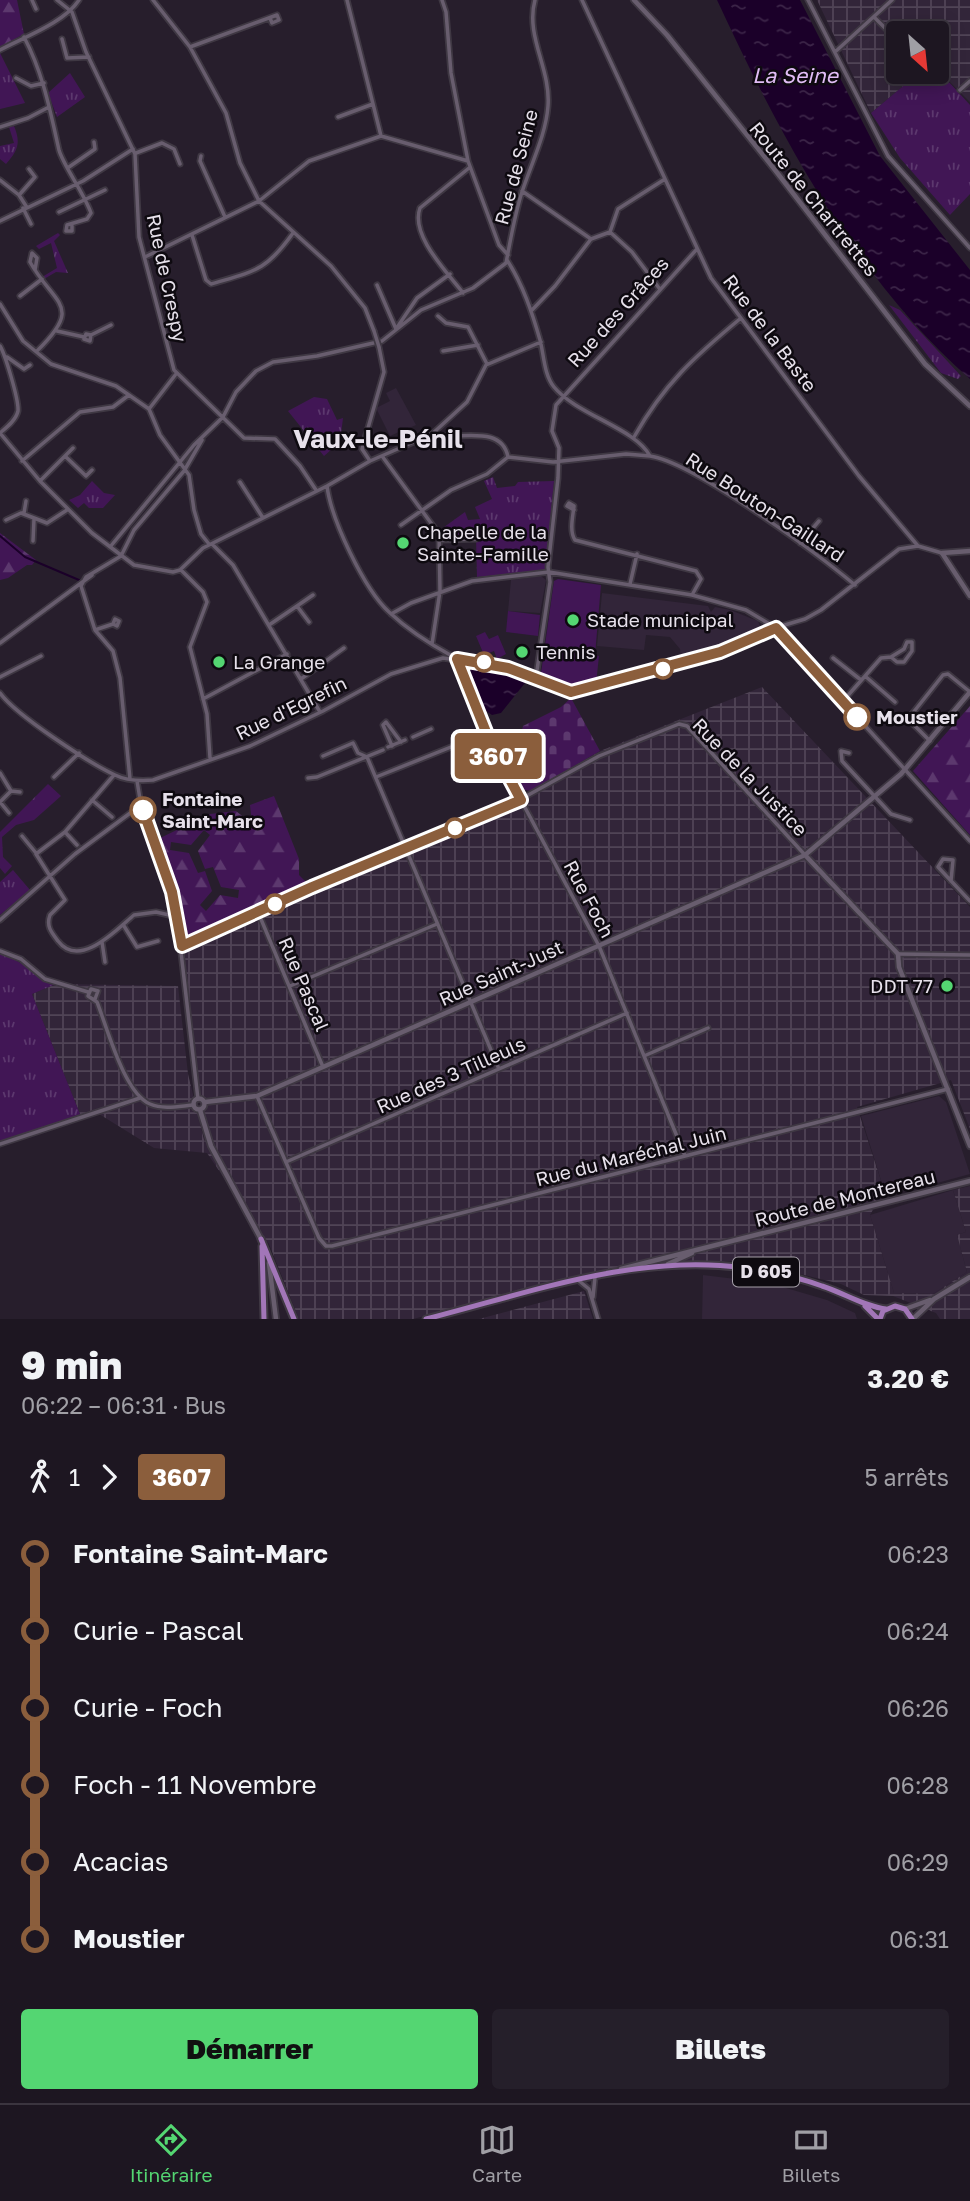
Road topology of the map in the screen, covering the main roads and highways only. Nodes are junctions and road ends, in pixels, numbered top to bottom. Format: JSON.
{"nodes":[{"id":1,"x":860,"y":1302,"type":"junction"},
{"id":2,"x":886,"y":1308,"type":"junction"},
{"id":3,"x":264,"y":1319,"type":"edge"},
{"id":4,"x":294,"y":1319,"type":"edge"},
{"id":5,"x":426,"y":1319,"type":"edge"},
{"id":6,"x":879,"y":1319,"type":"edge"},
{"id":7,"x":912,"y":1319,"type":"edge"}],
"edges":[{"from":1,"to":2,"type":"main road","number":"D 605"},
{"from":1,"to":5,"type":"main road","number":"D 605"},
{"from":1,"to":6,"type":"main road","number":"D 605"},
{"from":2,"to":6,"type":"main road"},
{"from":2,"to":7,"type":"main road"},
{"from":3,"to":4,"type":"main road"}]}
